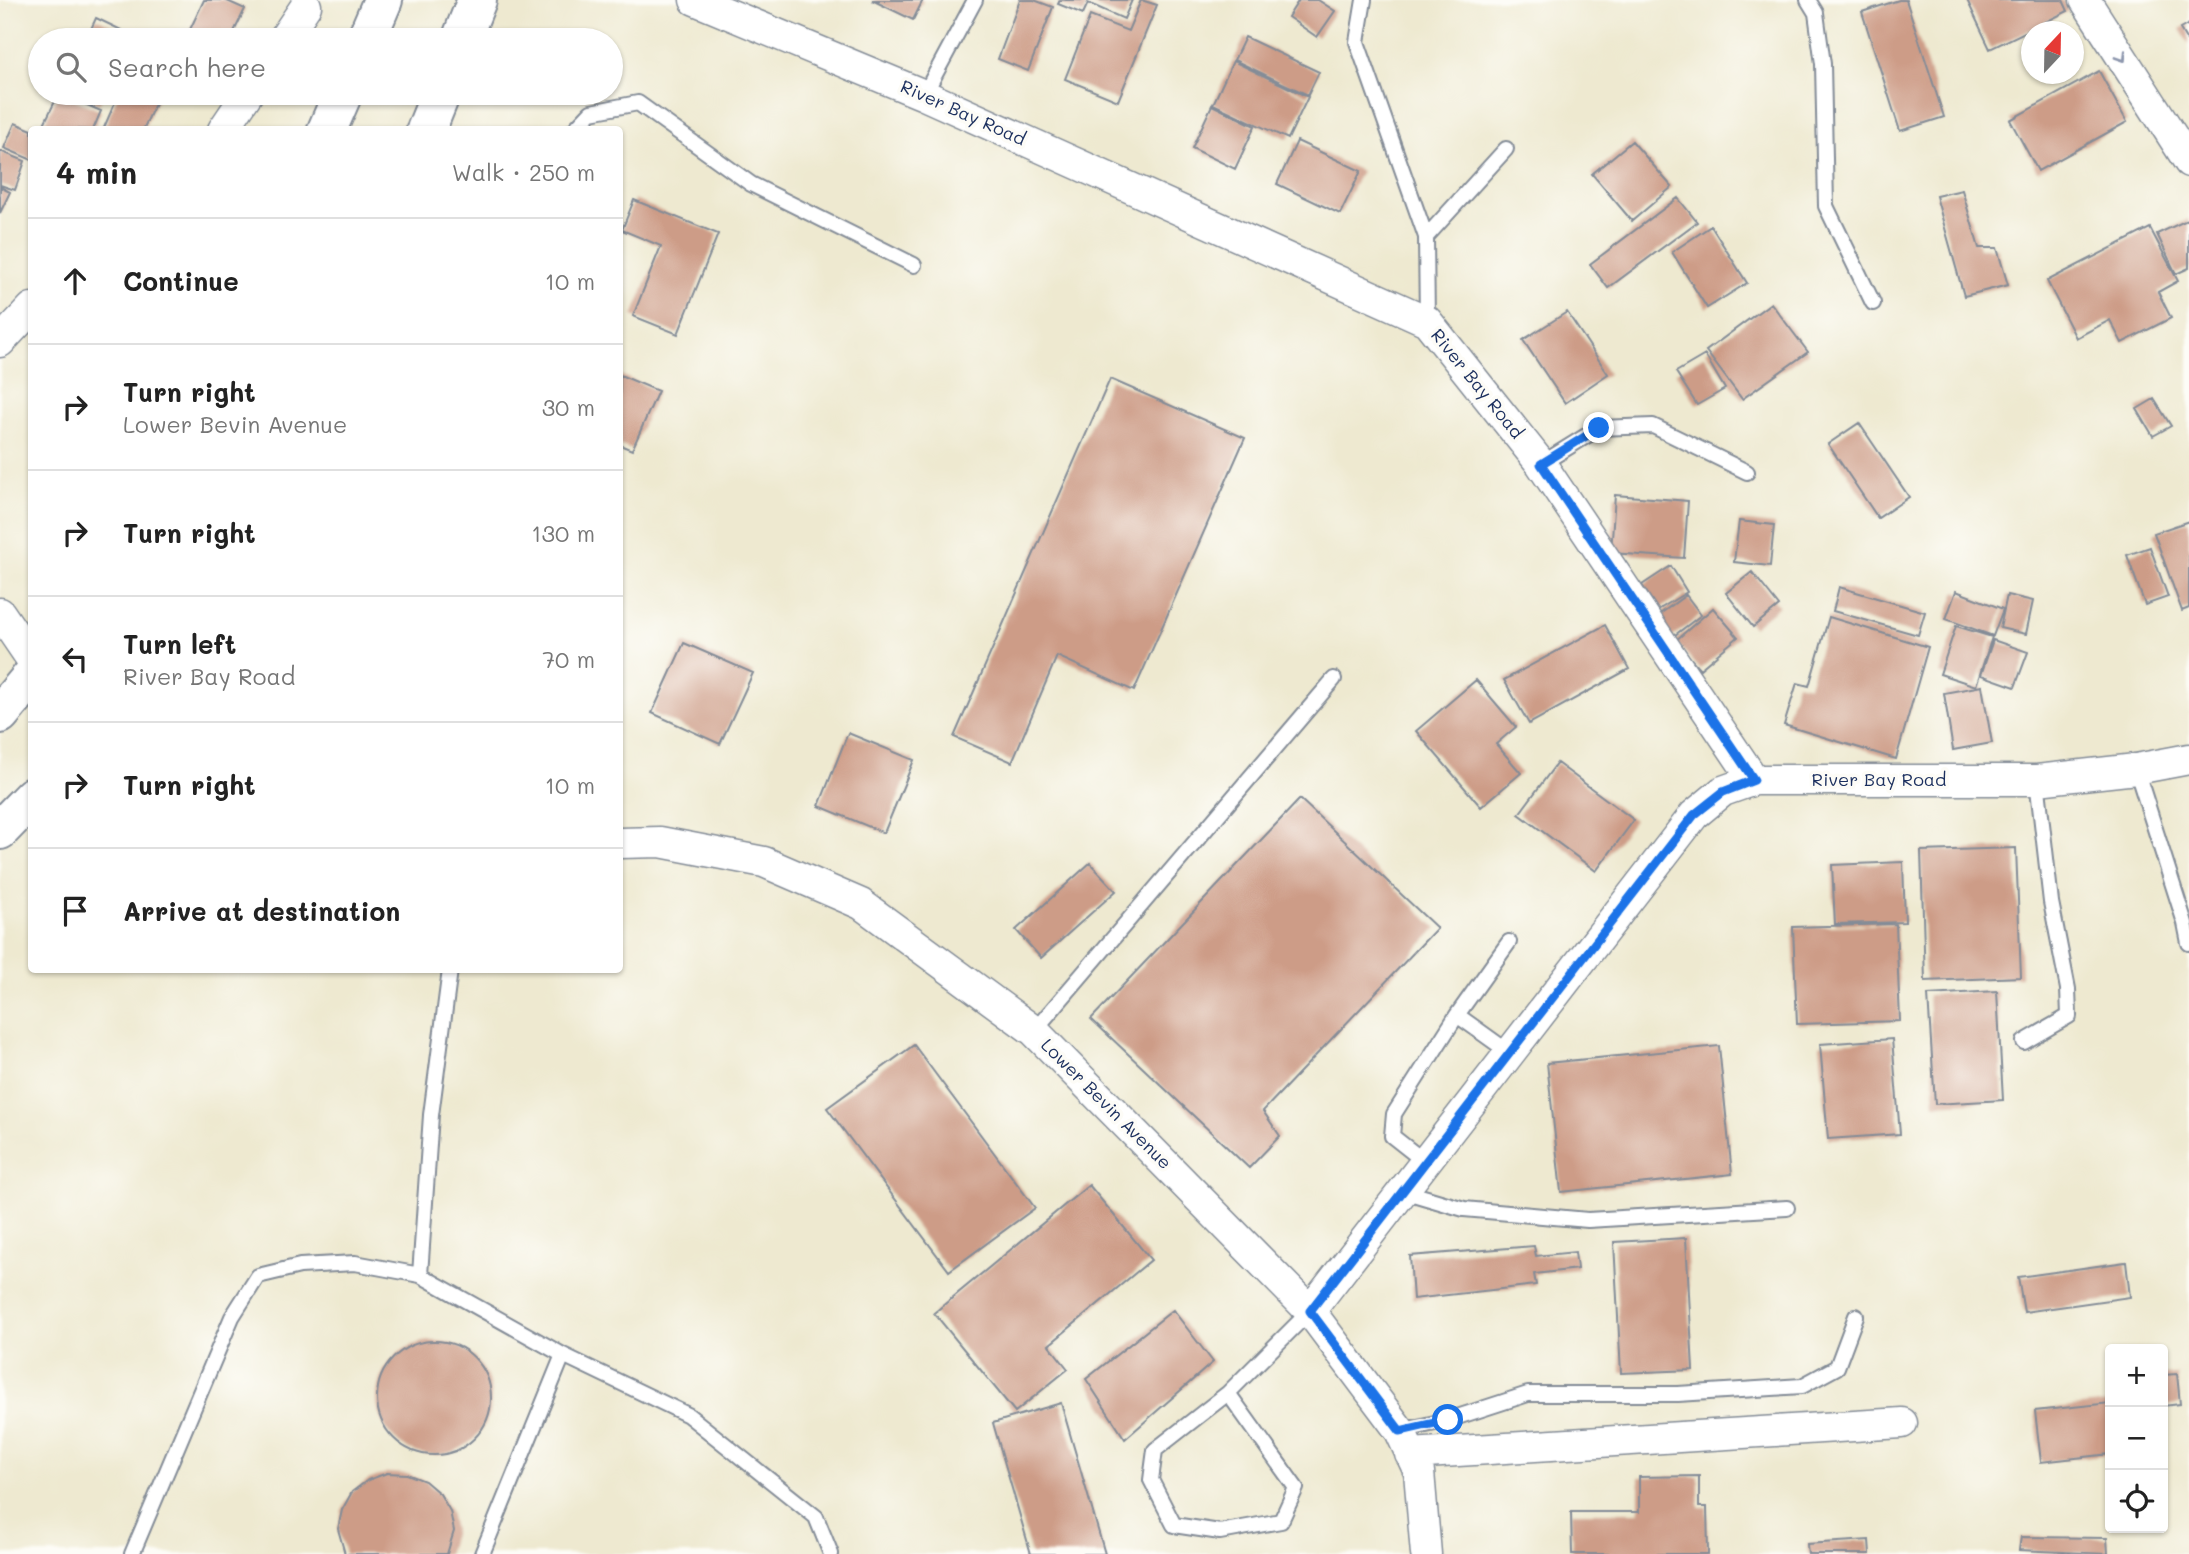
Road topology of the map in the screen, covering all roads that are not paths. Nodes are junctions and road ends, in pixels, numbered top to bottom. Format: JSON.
{"nodes":[{"id":1,"x":383,"y":0,"type":"edge"},
{"id":2,"x":477,"y":0,"type":"edge"},
{"id":3,"x":695,"y":0,"type":"edge"},
{"id":4,"x":975,"y":0,"type":"edge"},
{"id":5,"x":1364,"y":0,"type":"edge"},
{"id":6,"x":1808,"y":0,"type":"edge"},
{"id":7,"x":2085,"y":0,"type":"edge"},
{"id":8,"x":306,"y":6,"type":"dead end"},
{"id":9,"x":291,"y":28,"type":"edge"},
{"id":10,"x":371,"y":28,"type":"edge"},
{"id":11,"x":466,"y":28,"type":"edge"},
{"id":12,"x":924,"y":95,"type":"junction"},
{"id":13,"x":240,"y":105,"type":"edge"},
{"id":14,"x":338,"y":105,"type":"edge"},
{"id":15,"x":436,"y":105,"type":"edge"},
{"id":16,"x":226,"y":126,"type":"edge"},
{"id":17,"x":329,"y":126,"type":"edge"},
{"id":18,"x":428,"y":126,"type":"edge"},
{"id":19,"x":578,"y":126,"type":"edge"},
{"id":20,"x":1506,"y":149,"type":"dead end"},
{"id":21,"x":2189,"y":162,"type":"edge"},
{"id":22,"x":1426,"y":237,"type":"junction"},
{"id":23,"x":914,"y":265,"type":"dead end"},
{"id":24,"x":1873,"y":303,"type":"dead end"},
{"id":25,"x":28,"y":312,"type":"edge"},
{"id":26,"x":1427,"y":321,"type":"junction"},
{"id":27,"x":0,"y":342,"type":"edge"},
{"id":28,"x":1541,"y":464,"type":"junction"},
{"id":29,"x":1747,"y":472,"type":"dead end"},
{"id":30,"x":0,"y":613,"type":"edge"},
{"id":31,"x":28,"y":654,"type":"edge"},
{"id":32,"x":1334,"y":679,"type":"dead end"},
{"id":33,"x":28,"y":681,"type":"edge"},
{"id":34,"x":0,"y":714,"type":"edge"},
{"id":35,"x":2189,"y":759,"type":"edge"},
{"id":36,"x":2136,"y":769,"type":"junction"},
{"id":37,"x":1754,"y":780,"type":"junction"},
{"id":38,"x":2037,"y":780,"type":"junction"},
{"id":39,"x":28,"y":801,"type":"edge"},
{"id":40,"x":0,"y":830,"type":"edge"},
{"id":41,"x":623,"y":843,"type":"edge"},
{"id":42,"x":1509,"y":942,"type":"dead end"},
{"id":43,"x":2189,"y":943,"type":"edge"},
{"id":44,"x":450,"y":973,"type":"edge"},
{"id":45,"x":1457,"y":1015,"type":"junction"},
{"id":46,"x":1034,"y":1031,"type":"junction"},
{"id":47,"x":2024,"y":1042,"type":"dead end"},
{"id":48,"x":1510,"y":1053,"type":"junction"},
{"id":49,"x":1425,"y":1162,"type":"junction"},
{"id":50,"x":1403,"y":1191,"type":"junction"},
{"id":51,"x":1787,"y":1208,"type":"dead end"},
{"id":52,"x":420,"y":1275,"type":"junction"},
{"id":53,"x":1310,"y":1311,"type":"junction"},
{"id":54,"x":1856,"y":1316,"type":"dead end"},
{"id":55,"x":563,"y":1355,"type":"junction"},
{"id":56,"x":1228,"y":1393,"type":"junction"},
{"id":57,"x":1902,"y":1423,"type":"dead end"},
{"id":58,"x":1405,"y":1442,"type":"junction"},
{"id":59,"x":132,"y":1554,"type":"edge"},
{"id":60,"x":482,"y":1554,"type":"edge"},
{"id":61,"x":831,"y":1554,"type":"edge"},
{"id":62,"x":1426,"y":1554,"type":"edge"}],
"edges":[{"from":1,"to":10,"type":"main road"},
{"from":2,"to":11,"type":"main road"},
{"from":3,"to":12,"type":"street","name":"River Bay Road"},
{"from":4,"to":12,"type":"lane"},
{"from":5,"to":22,"type":"lane"},
{"from":6,"to":24,"type":"lane"},
{"from":7,"to":21,"type":"street","one_way":true},
{"from":8,"to":9,"type":"street"},
{"from":12,"to":26,"type":"street","name":"River Bay Road"},
{"from":13,"to":16,"type":"street"},
{"from":14,"to":17,"type":"main road"},
{"from":15,"to":18,"type":"main road"},
{"from":19,"to":23,"type":"lane"},
{"from":20,"to":22,"type":"lane"},
{"from":22,"to":26,"type":"lane"},
{"from":25,"to":27,"type":"street"},
{"from":26,"to":28,"type":"street","name":"River Bay Road"},
{"from":28,"to":29,"type":"lane"},
{"from":28,"to":37,"type":"street","name":"River Bay Road"},
{"from":30,"to":31,"type":"street"},
{"from":32,"to":46,"type":"lane"},
{"from":33,"to":34,"type":"main road"},
{"from":35,"to":36,"type":"street","name":"River Bay Road"},
{"from":36,"to":38,"type":"street","name":"River Bay Road"},
{"from":36,"to":43,"type":"lane"},
{"from":37,"to":38,"type":"street","name":"River Bay Road"},
{"from":37,"to":48,"type":"street"},
{"from":38,"to":47,"type":"lane"},
{"from":39,"to":40,"type":"main road"},
{"from":41,"to":46,"type":"street","name":"Lower Bevin Avenue"},
{"from":42,"to":45,"type":"lane"},
{"from":44,"to":52,"type":"lane"},
{"from":45,"to":48,"type":"lane"},
{"from":45,"to":49,"type":"lane"},
{"from":46,"to":53,"type":"street","name":"Lower Bevin Avenue"},
{"from":48,"to":49,"type":"street"},
{"from":49,"to":50,"type":"street"},
{"from":50,"to":51,"type":"lane"},
{"from":50,"to":53,"type":"street"},
{"from":52,"to":55,"type":"lane"},
{"from":52,"to":59,"type":"lane"},
{"from":53,"to":56,"type":"lane"},
{"from":53,"to":58,"type":"street","name":"Lower Bevin Avenue"},
{"from":54,"to":58,"type":"lane"},
{"from":55,"to":60,"type":"lane"},
{"from":55,"to":61,"type":"lane"},
{"from":56,"to":56,"type":"lane"},
{"from":57,"to":58,"type":"street"},
{"from":58,"to":62,"type":"street","name":"Lower Bevin Avenue"}]}
